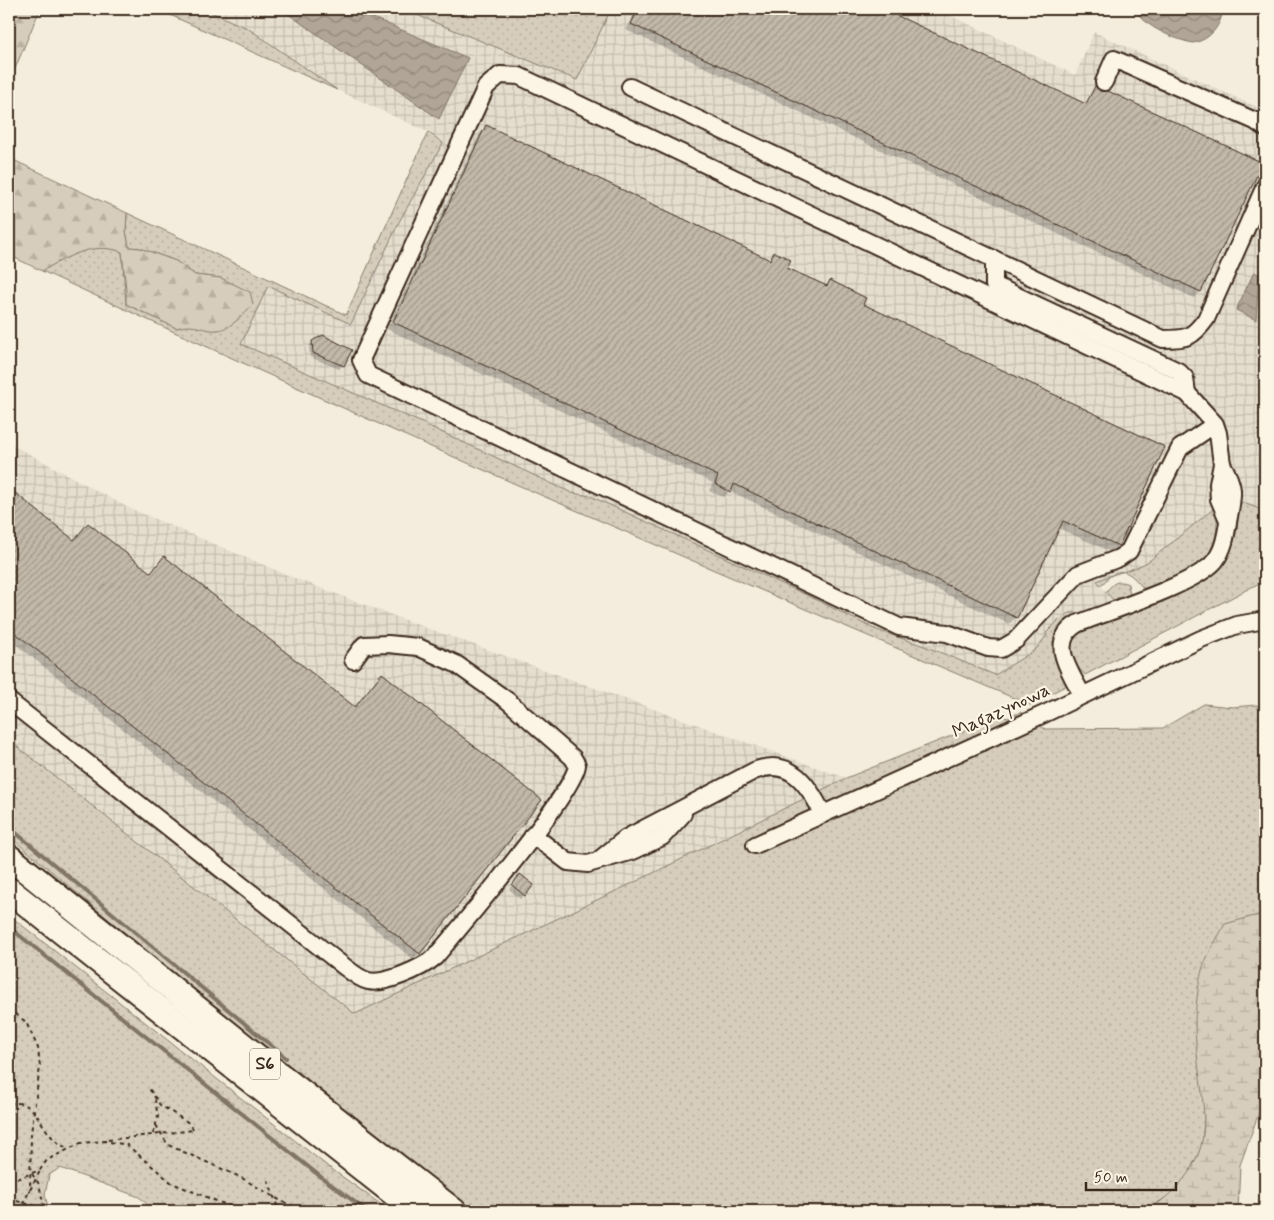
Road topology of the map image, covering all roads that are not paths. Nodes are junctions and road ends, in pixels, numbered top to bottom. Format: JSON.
{"nodes":[{"id":1,"x":1104,"y":82,"type":"dead end"},
{"id":2,"x":630,"y":87,"type":"dead end"},
{"id":3,"x":1265,"y":128,"type":"edge"},
{"id":4,"x":1265,"y":186,"type":"edge"},
{"id":5,"x":994,"y":259,"type":"junction"},
{"id":6,"x":1186,"y":393,"type":"junction"},
{"id":7,"x":1215,"y":424,"type":"junction"},
{"id":8,"x":1265,"y":620,"type":"edge"},
{"id":9,"x":352,"y":660,"type":"dead end"},
{"id":10,"x":1082,"y":695,"type":"junction"},
{"id":11,"x":9,"y":701,"type":"edge"},
{"id":12,"x":823,"y":814,"type":"junction"},
{"id":13,"x":533,"y":835,"type":"junction"},
{"id":14,"x":755,"y":845,"type":"dead end"},
{"id":15,"x":9,"y":857,"type":"edge"},
{"id":16,"x":9,"y":890,"type":"edge"},
{"id":17,"x":416,"y":1211,"type":"edge"},
{"id":18,"x":454,"y":1211,"type":"edge"}],
"edges":[{"from":1,"to":3,"type":"street"},
{"from":2,"to":5,"type":"street"},
{"from":4,"to":5,"type":"street"},
{"from":5,"to":6,"type":"street"},
{"from":6,"to":7,"type":"street"},
{"from":6,"to":7,"type":"street"},
{"from":7,"to":10,"type":"street"},
{"from":8,"to":10,"type":"street","name":"Magazynowa"},
{"from":9,"to":13,"type":"street"},
{"from":10,"to":12,"type":"street","name":"Magazynowa"},
{"from":11,"to":13,"type":"street"},
{"from":12,"to":13,"type":"street"},
{"from":12,"to":14,"type":"street","name":"Magazynowa"},
{"from":15,"to":18,"type":"highway","number":"S6"},
{"from":16,"to":17,"type":"highway","number":"S6"}]}
